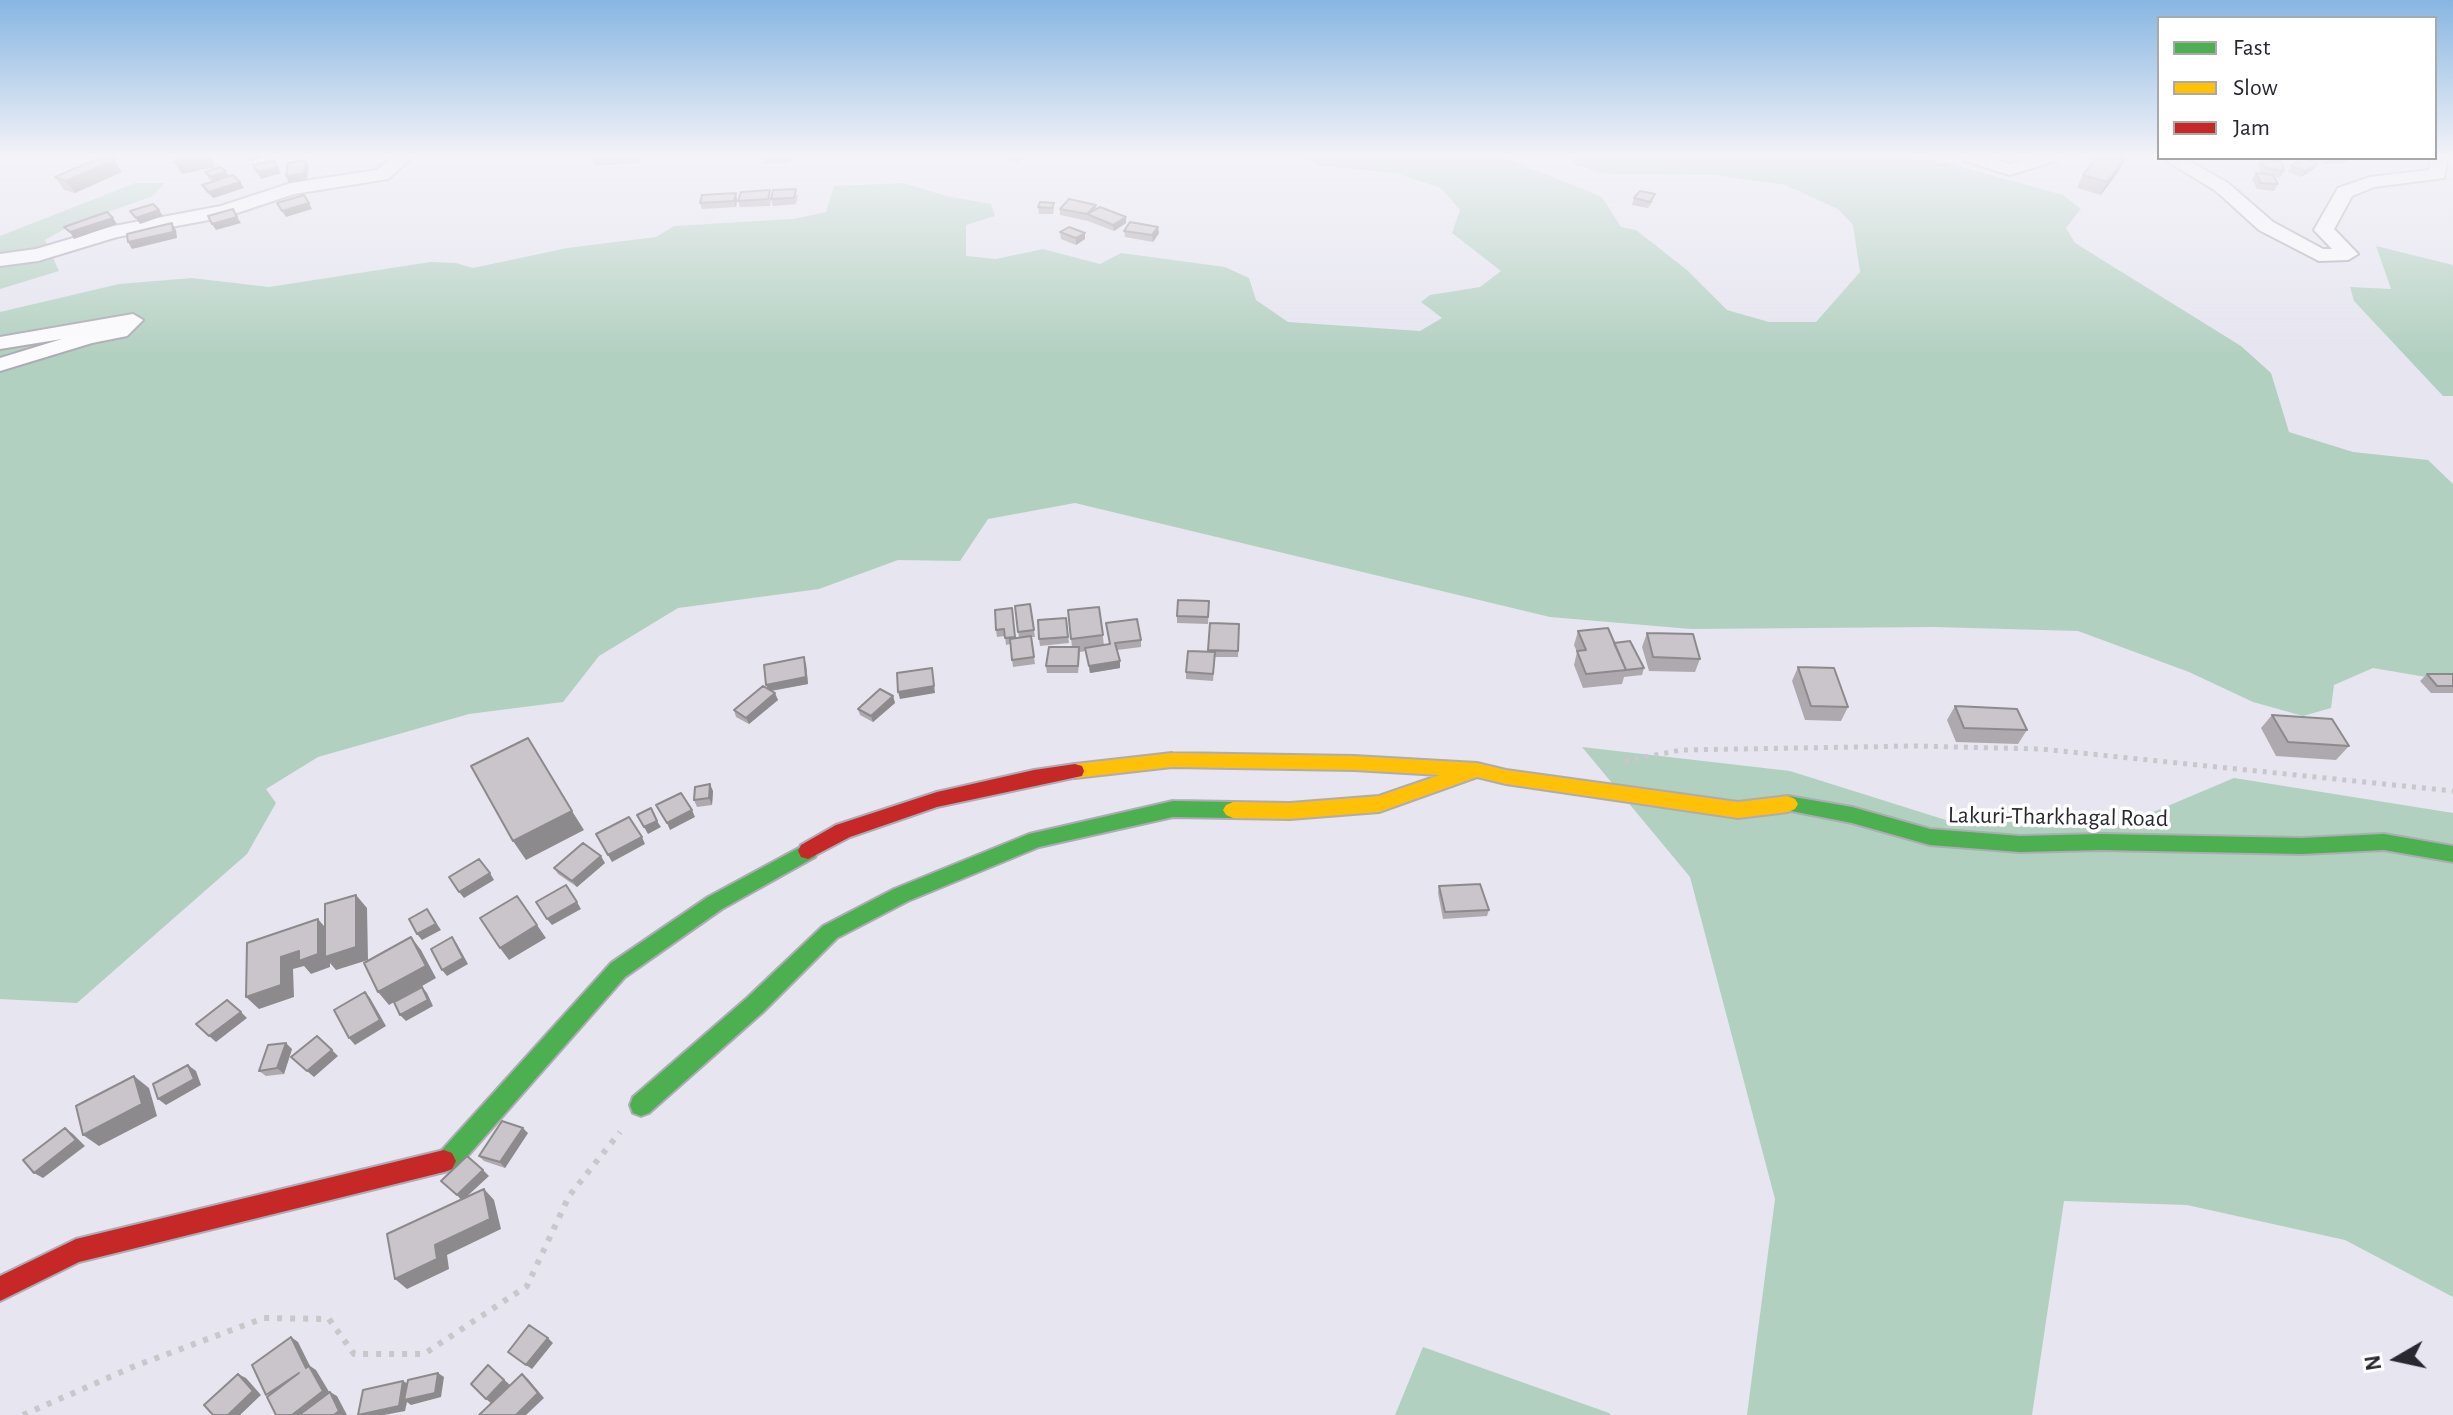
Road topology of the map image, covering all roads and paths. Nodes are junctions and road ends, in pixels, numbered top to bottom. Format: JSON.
{"nodes":[{"id":1,"x":161,"y":223,"type":"edge"},
{"id":2,"x":2263,"y":223,"type":"edge"},
{"id":3,"x":2328,"y":223,"type":"edge"},
{"id":4,"x":0,"y":260,"type":"edge"},
{"id":5,"x":0,"y":343,"type":"edge"},
{"id":6,"x":0,"y":365,"type":"edge"},
{"id":7,"x":1623,"y":762,"type":"dead end"},
{"id":8,"x":1477,"y":770,"type":"junction"},
{"id":9,"x":2453,"y":791,"type":"edge"},
{"id":10,"x":2453,"y":854,"type":"edge"},
{"id":11,"x":641,"y":1105,"type":"joint"},
{"id":12,"x":0,"y":1289,"type":"edge"},
{"id":13,"x":23,"y":1415,"type":"edge"}],
"edges":[{"from":1,"to":4,"type":"street"},
{"from":2,"to":3,"type":"street"},
{"from":5,"to":6,"type":"street"},
{"from":7,"to":9,"type":"path"},
{"from":8,"to":10,"type":"street","name":"Lakuri-Tharkhagal Road"},
{"from":8,"to":11,"type":"street"},
{"from":8,"to":12,"type":"street","name":"Lakuri-Tharkhagal Road"},
{"from":11,"to":13,"type":"path"}]}
